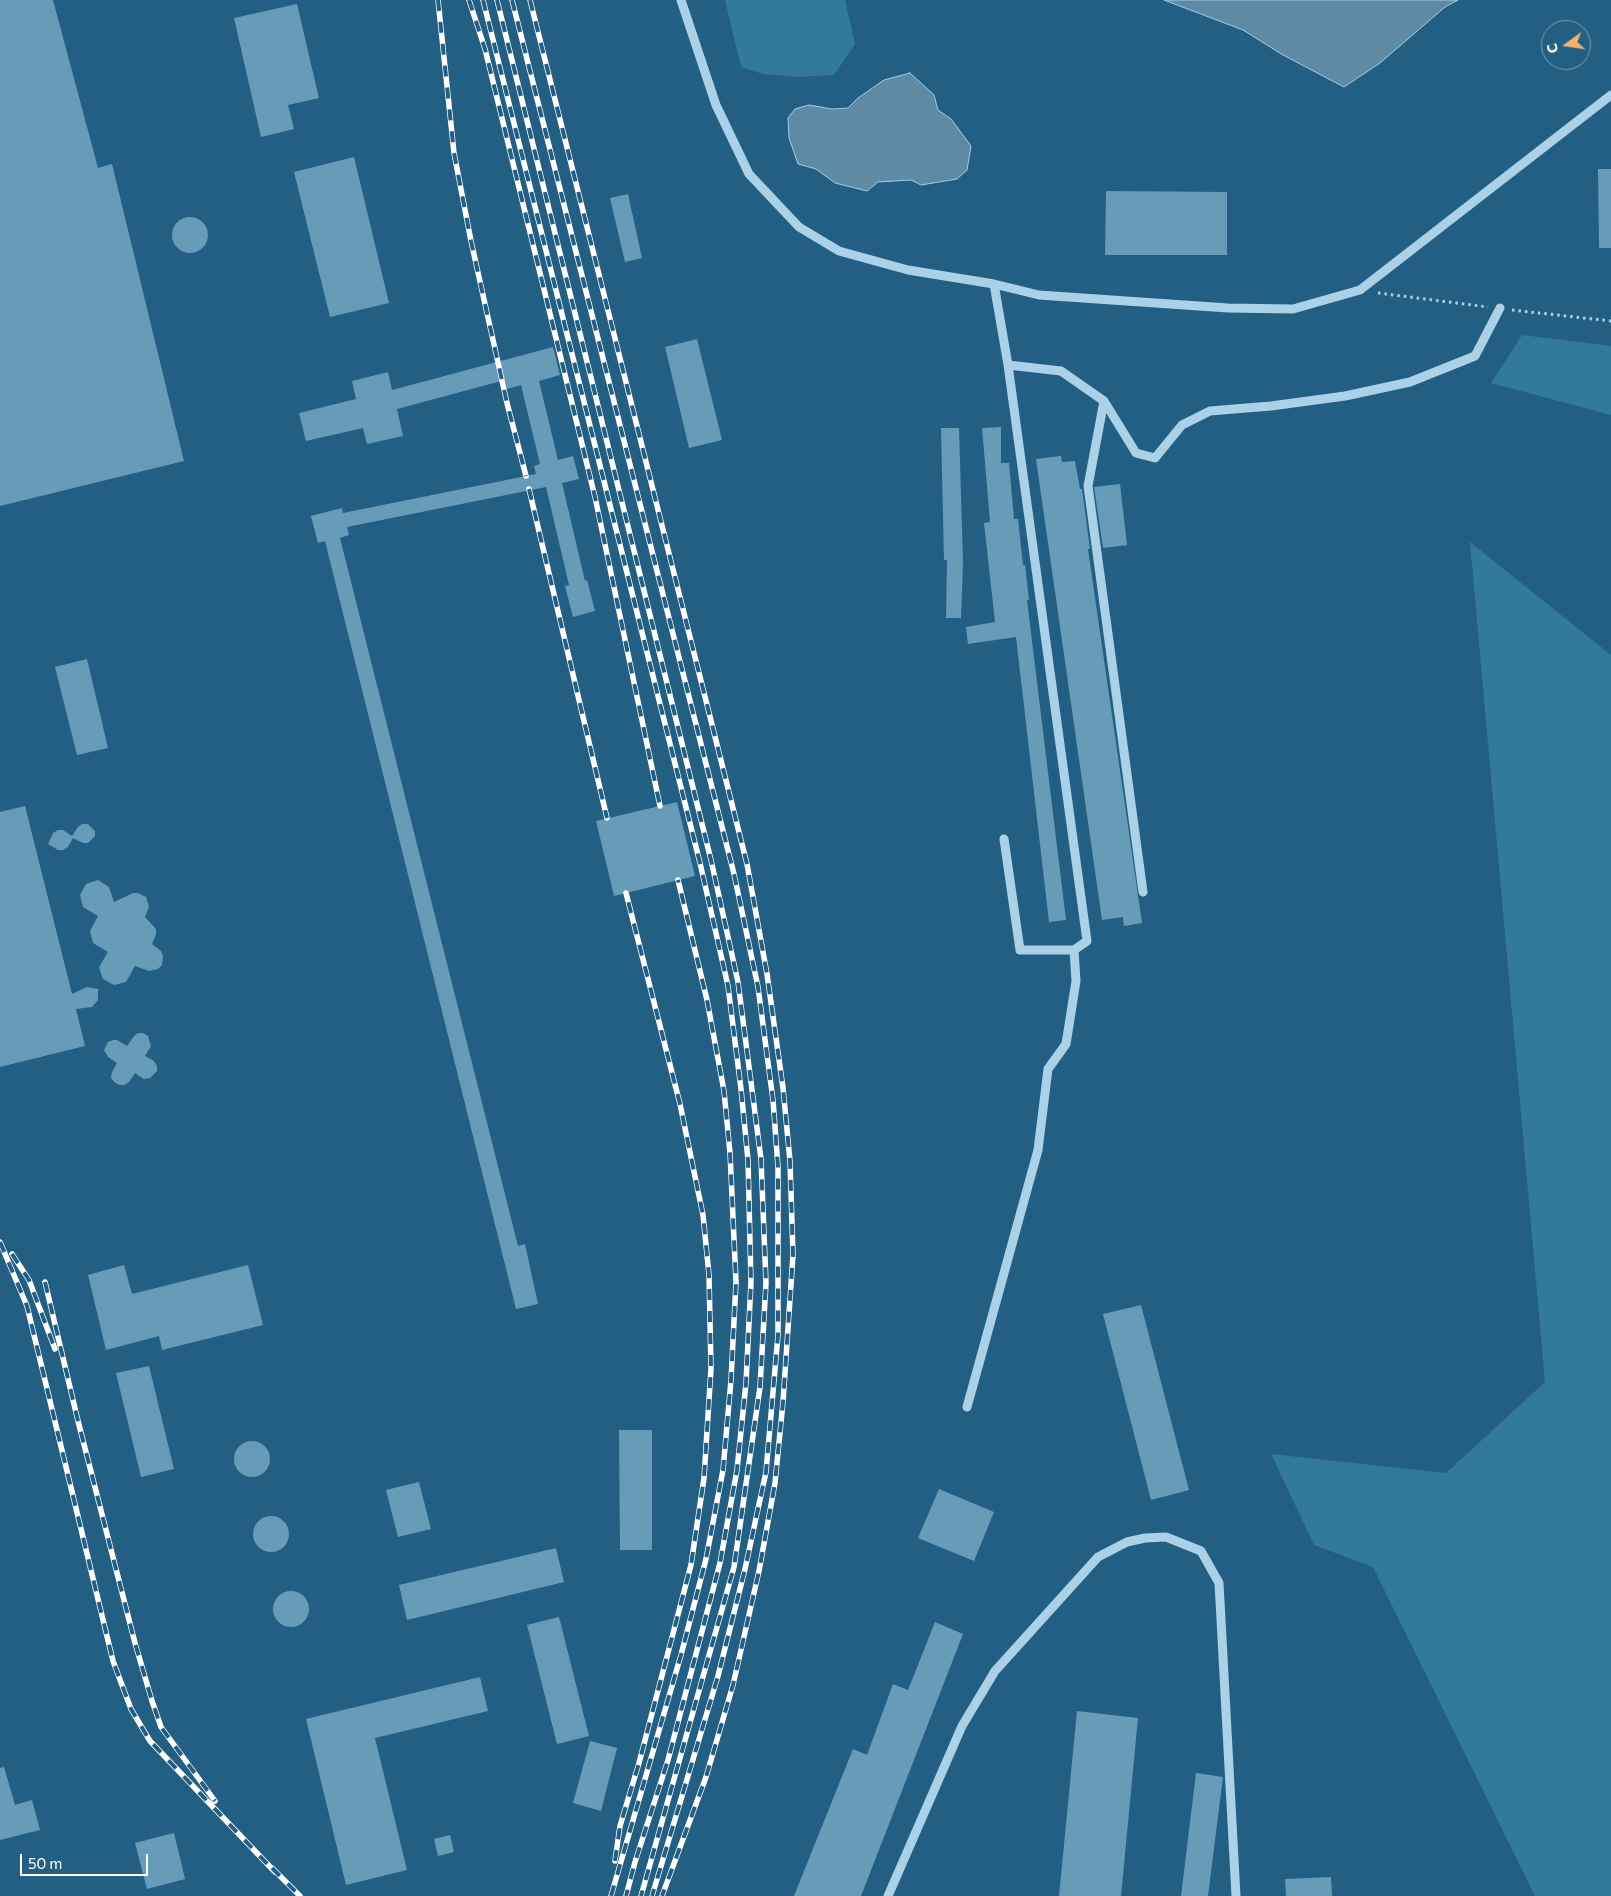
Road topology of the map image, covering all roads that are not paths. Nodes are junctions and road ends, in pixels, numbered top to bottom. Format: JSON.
{"nodes":[{"id":1,"x":681,"y":0,"type":"edge"},
{"id":2,"x":1611,"y":95,"type":"edge"},
{"id":3,"x":994,"y":284,"type":"junction"},
{"id":4,"x":1500,"y":308,"type":"dead end"},
{"id":5,"x":1008,"y":364,"type":"junction"},
{"id":6,"x":1104,"y":401,"type":"junction"},
{"id":7,"x":1004,"y":839,"type":"dead end"},
{"id":8,"x":1144,"y":892,"type":"dead end"},
{"id":9,"x":1074,"y":950,"type":"junction"},
{"id":10,"x":967,"y":1407,"type":"dead end"},
{"id":11,"x":888,"y":1896,"type":"edge"},
{"id":12,"x":1236,"y":1896,"type":"edge"}],
"edges":[{"from":1,"to":3,"type":"street"},
{"from":2,"to":3,"type":"street"},
{"from":3,"to":5,"type":"street"},
{"from":4,"to":6,"type":"street"},
{"from":5,"to":6,"type":"street"},
{"from":5,"to":9,"type":"street"},
{"from":6,"to":8,"type":"street"},
{"from":7,"to":9,"type":"street"},
{"from":9,"to":10,"type":"street"},
{"from":11,"to":12,"type":"street"}]}
